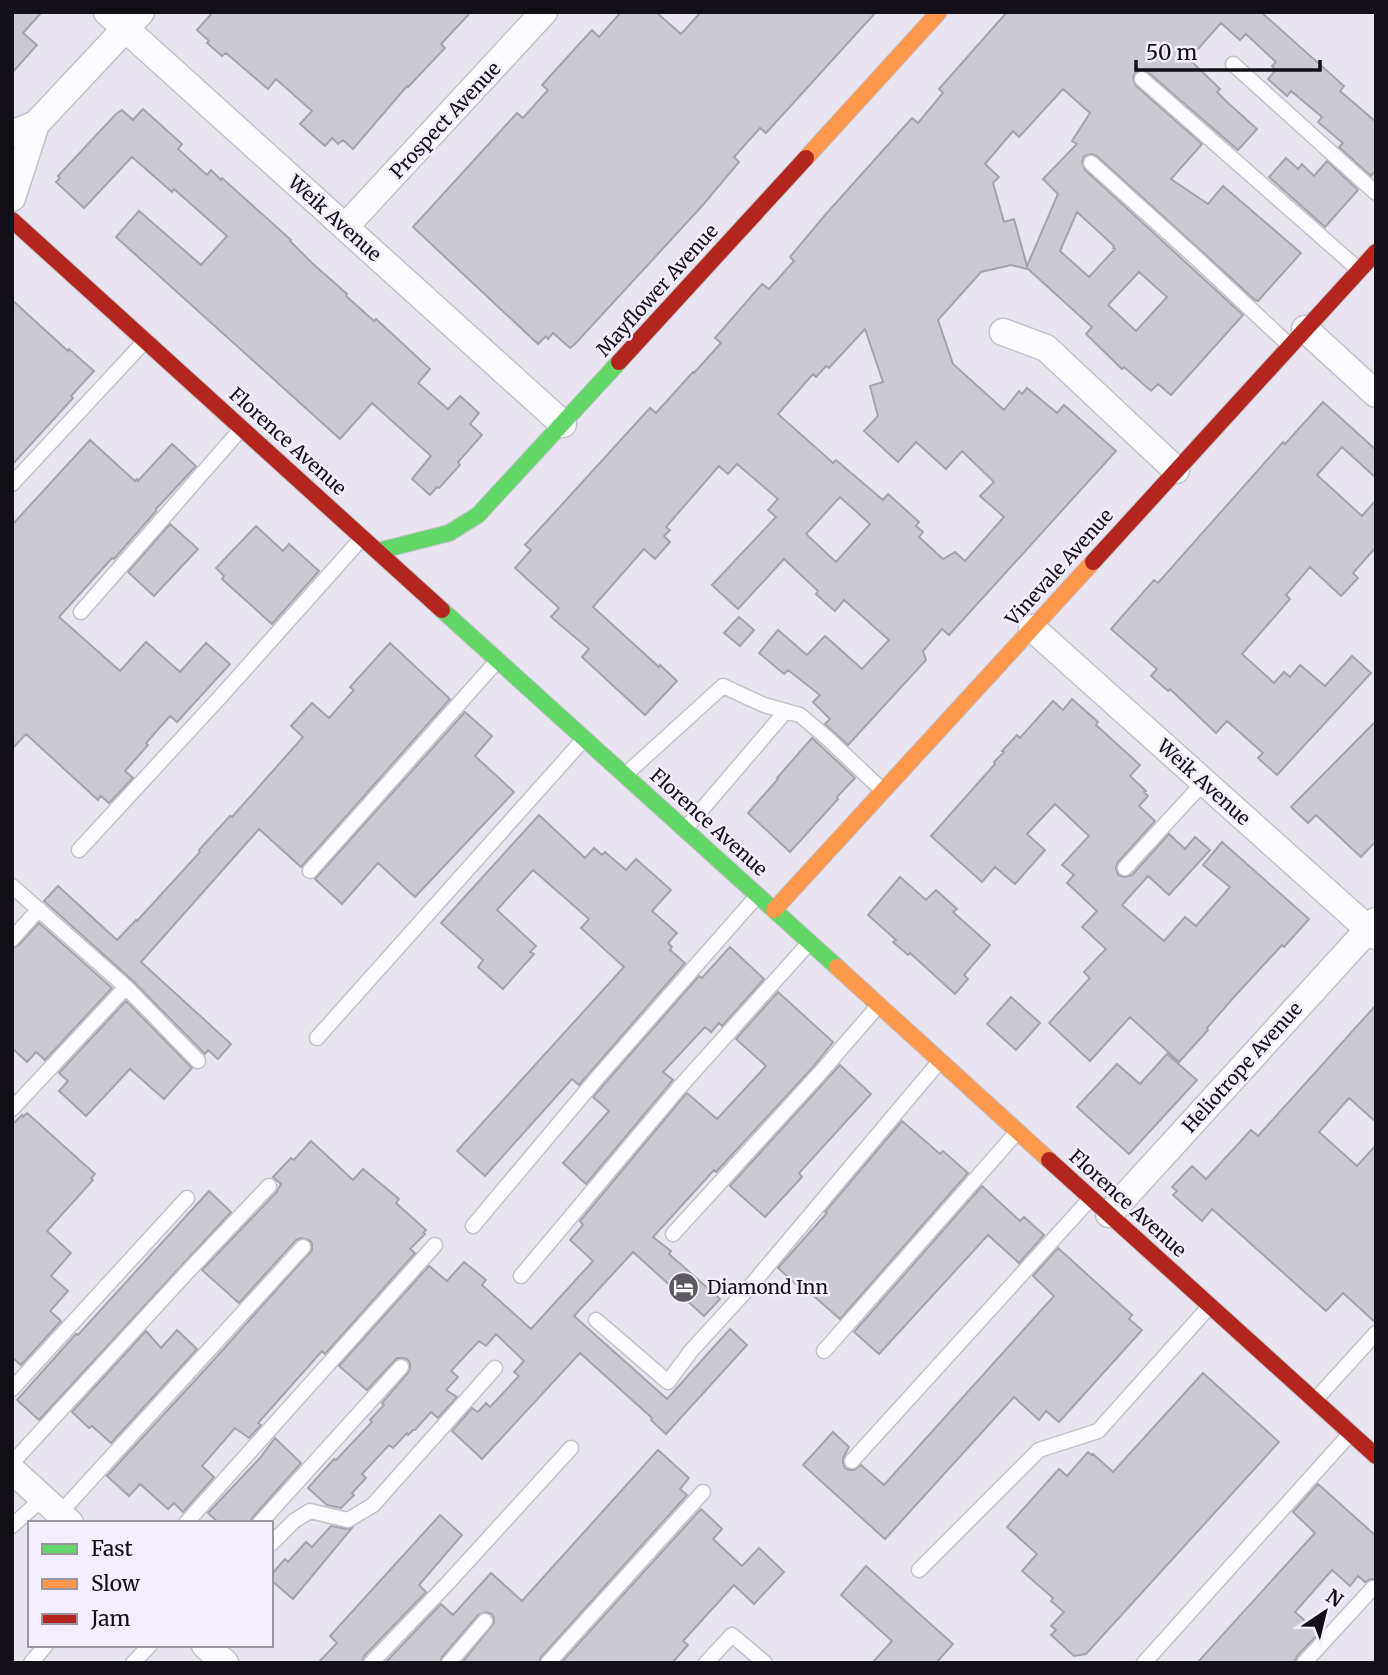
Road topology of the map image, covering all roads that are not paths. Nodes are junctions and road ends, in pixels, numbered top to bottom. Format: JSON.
{"nodes":[{"id":1,"x":544,"y":12,"type":"edge"},
{"id":2,"x":939,"y":12,"type":"edge"},
{"id":3,"x":124,"y":18,"type":"edge"},
{"id":4,"x":1233,"y":64,"type":"dead end"},
{"id":5,"x":1142,"y":79,"type":"dead end"},
{"id":6,"x":24,"y":129,"type":"edge"},
{"id":7,"x":1091,"y":163,"type":"dead end"},
{"id":8,"x":1376,"y":193,"type":"edge"},
{"id":9,"x":12,"y":198,"type":"edge"},
{"id":10,"x":12,"y":220,"type":"edge"},
{"id":11,"x":345,"y":227,"type":"junction"},
{"id":12,"x":1376,"y":252,"type":"edge"},
{"id":13,"x":1359,"y":270,"type":"junction"},
{"id":14,"x":1003,"y":332,"type":"dead end"},
{"id":15,"x":1297,"y":338,"type":"junction"},
{"id":16,"x":146,"y":340,"type":"junction"},
{"id":17,"x":1376,"y":394,"type":"edge"},
{"id":18,"x":563,"y":424,"type":"junction"},
{"id":19,"x":242,"y":428,"type":"junction"},
{"id":20,"x":1176,"y":470,"type":"junction"},
{"id":21,"x":12,"y":484,"type":"edge"},
{"id":22,"x":362,"y":537,"type":"junction"},
{"id":23,"x":378,"y":551,"type":"junction"},
{"id":24,"x":81,"y":612,"type":"dead end"},
{"id":25,"x":1032,"y":628,"type":"junction"},
{"id":26,"x":498,"y":660,"type":"junction"},
{"id":27,"x":786,"y":711,"type":"junction"},
{"id":28,"x":584,"y":738,"type":"junction"},
{"id":29,"x":625,"y":775,"type":"junction"},
{"id":30,"x":1203,"y":782,"type":"junction"},
{"id":31,"x":883,"y":791,"type":"junction"},
{"id":32,"x":685,"y":829,"type":"junction"},
{"id":33,"x":79,"y":850,"type":"dead end"},
{"id":34,"x":1125,"y":868,"type":"dead end"},
{"id":35,"x":310,"y":871,"type":"dead end"},
{"id":36,"x":12,"y":886,"type":"edge"},
{"id":37,"x":758,"y":895,"type":"junction"},
{"id":38,"x":39,"y":909,"type":"junction"},
{"id":39,"x":774,"y":910,"type":"junction"},
{"id":40,"x":1373,"y":928,"type":"edge"},
{"id":41,"x":12,"y":939,"type":"edge"},
{"id":42,"x":810,"y":942,"type":"junction"},
{"id":43,"x":126,"y":987,"type":"junction"},
{"id":44,"x":879,"y":1005,"type":"junction"},
{"id":45,"x":317,"y":1038,"type":"dead end"},
{"id":46,"x":198,"y":1061,"type":"dead end"},
{"id":47,"x":940,"y":1061,"type":"junction"},
{"id":48,"x":12,"y":1109,"type":"edge"},
{"id":49,"x":1018,"y":1131,"type":"junction"},
{"id":50,"x":269,"y":1186,"type":"dead end"},
{"id":51,"x":187,"y":1198,"type":"dead end"},
{"id":52,"x":1100,"y":1205,"type":"junction"},
{"id":53,"x":472,"y":1226,"type":"dead end"},
{"id":54,"x":673,"y":1234,"type":"dead end"},
{"id":55,"x":435,"y":1245,"type":"dead end"},
{"id":56,"x":303,"y":1247,"type":"dead end"},
{"id":57,"x":521,"y":1276,"type":"dead end"},
{"id":58,"x":1210,"y":1306,"type":"junction"},
{"id":59,"x":596,"y":1320,"type":"dead end"},
{"id":60,"x":1376,"y":1333,"type":"edge"},
{"id":61,"x":824,"y":1351,"type":"dead end"},
{"id":62,"x":401,"y":1367,"type":"dead end"},
{"id":63,"x":495,"y":1368,"type":"dead end"},
{"id":64,"x":12,"y":1389,"type":"edge"},
{"id":65,"x":1314,"y":1400,"type":"junction"},
{"id":66,"x":1350,"y":1433,"type":"junction"},
{"id":67,"x":571,"y":1448,"type":"dead end"},
{"id":68,"x":1376,"y":1457,"type":"edge"},
{"id":69,"x":852,"y":1461,"type":"dead end"},
{"id":70,"x":12,"y":1463,"type":"edge"},
{"id":71,"x":12,"y":1470,"type":"edge"},
{"id":72,"x":703,"y":1492,"type":"dead end"},
{"id":73,"x":58,"y":1511,"type":"edge"},
{"id":74,"x":188,"y":1521,"type":"edge"},
{"id":75,"x":262,"y":1521,"type":"edge"},
{"id":76,"x":12,"y":1526,"type":"edge"},
{"id":77,"x":273,"y":1542,"type":"edge"},
{"id":78,"x":919,"y":1570,"type":"dead end"},
{"id":79,"x":1373,"y":1588,"type":"dead end"},
{"id":80,"x":485,"y":1621,"type":"dead end"},
{"id":81,"x":44,"y":1647,"type":"edge"},
{"id":82,"x":148,"y":1647,"type":"edge"},
{"id":83,"x":207,"y":1647,"type":"edge"},
{"id":84,"x":31,"y":1663,"type":"edge"},
{"id":85,"x":133,"y":1663,"type":"edge"},
{"id":86,"x":225,"y":1663,"type":"edge"},
{"id":87,"x":371,"y":1663,"type":"edge"},
{"id":88,"x":449,"y":1663,"type":"edge"},
{"id":89,"x":548,"y":1663,"type":"edge"},
{"id":90,"x":706,"y":1663,"type":"edge"},
{"id":91,"x":765,"y":1663,"type":"edge"},
{"id":92,"x":1144,"y":1663,"type":"edge"},
{"id":93,"x":1304,"y":1663,"type":"edge"}],
"edges":[{"from":1,"to":11,"type":"street","name":"Prospect Avenue"},
{"from":2,"to":18,"type":"main road","name":"Mayflower Avenue"},
{"from":3,"to":6,"type":"street"},
{"from":3,"to":11,"type":"street","name":"Weik Avenue"},
{"from":4,"to":8,"type":"lane"},
{"from":5,"to":13,"type":"lane"},
{"from":6,"to":9,"type":"street"},
{"from":7,"to":15,"type":"lane"},
{"from":10,"to":16,"type":"main road","name":"Florence Avenue"},
{"from":11,"to":18,"type":"street","name":"Weik Avenue"},
{"from":12,"to":13,"type":"main road","name":"Vinevale Avenue"},
{"from":13,"to":15,"type":"main road","name":"Vinevale Avenue"},
{"from":14,"to":20,"type":"street"},
{"from":15,"to":17,"type":"street"},
{"from":15,"to":20,"type":"main road","name":"Vinevale Avenue"},
{"from":16,"to":19,"type":"main road","name":"Florence Avenue"},
{"from":16,"to":21,"type":"lane"},
{"from":18,"to":23,"type":"main road","name":"Mayflower Avenue"},
{"from":19,"to":22,"type":"main road","name":"Florence Avenue"},
{"from":19,"to":24,"type":"lane"},
{"from":20,"to":25,"type":"main road","name":"Vinevale Avenue"},
{"from":22,"to":23,"type":"main road","name":"Florence Avenue"},
{"from":22,"to":33,"type":"lane"},
{"from":23,"to":26,"type":"main road","name":"Florence Avenue"},
{"from":25,"to":30,"type":"street","name":"Weik Avenue"},
{"from":25,"to":31,"type":"main road","name":"Vinevale Avenue"},
{"from":26,"to":28,"type":"main road","name":"Florence Avenue"},
{"from":26,"to":35,"type":"lane"},
{"from":27,"to":29,"type":"lane"},
{"from":27,"to":31,"type":"lane"},
{"from":27,"to":32,"type":"lane"},
{"from":28,"to":29,"type":"main road","name":"Florence Avenue"},
{"from":28,"to":45,"type":"lane"},
{"from":29,"to":32,"type":"main road","name":"Florence Avenue"},
{"from":30,"to":34,"type":"lane"},
{"from":30,"to":40,"type":"street","name":"Weik Avenue"},
{"from":31,"to":39,"type":"main road","name":"Vinevale Avenue"},
{"from":32,"to":37,"type":"main road","name":"Florence Avenue"},
{"from":36,"to":38,"type":"lane"},
{"from":37,"to":39,"type":"main road","name":"Florence Avenue"},
{"from":37,"to":53,"type":"lane"},
{"from":38,"to":41,"type":"lane"},
{"from":38,"to":43,"type":"lane"},
{"from":39,"to":42,"type":"main road","name":"Florence Avenue"},
{"from":40,"to":52,"type":"street","name":"Heliotrope Avenue"},
{"from":42,"to":44,"type":"main road","name":"Florence Avenue"},
{"from":42,"to":57,"type":"lane"},
{"from":43,"to":46,"type":"lane"},
{"from":43,"to":48,"type":"lane"},
{"from":44,"to":47,"type":"main road","name":"Florence Avenue"},
{"from":44,"to":54,"type":"lane"},
{"from":47,"to":49,"type":"main road","name":"Florence Avenue"},
{"from":47,"to":59,"type":"lane"},
{"from":49,"to":52,"type":"main road","name":"Florence Avenue"},
{"from":49,"to":61,"type":"lane"},
{"from":50,"to":70,"type":"lane"},
{"from":51,"to":64,"type":"lane"},
{"from":52,"to":58,"type":"main road","name":"Florence Avenue"},
{"from":52,"to":69,"type":"lane"},
{"from":55,"to":74,"type":"lane"},
{"from":56,"to":73,"type":"lane"},
{"from":58,"to":65,"type":"main road","name":"Florence Avenue"},
{"from":58,"to":78,"type":"lane"},
{"from":60,"to":65,"type":"lane"},
{"from":62,"to":75,"type":"lane"},
{"from":63,"to":77,"type":"lane"},
{"from":65,"to":66,"type":"main road","name":"Florence Avenue"},
{"from":66,"to":68,"type":"main road","name":"Florence Avenue"},
{"from":66,"to":92,"type":"lane"},
{"from":67,"to":87,"type":"lane"},
{"from":71,"to":73,"type":"street"},
{"from":72,"to":89,"type":"lane"},
{"from":73,"to":76,"type":"lane"},
{"from":79,"to":93,"type":"lane"},
{"from":80,"to":88,"type":"lane"},
{"from":81,"to":84,"type":"lane"},
{"from":82,"to":85,"type":"lane"},
{"from":83,"to":86,"type":"street"},
{"from":90,"to":91,"type":"lane"}]}
